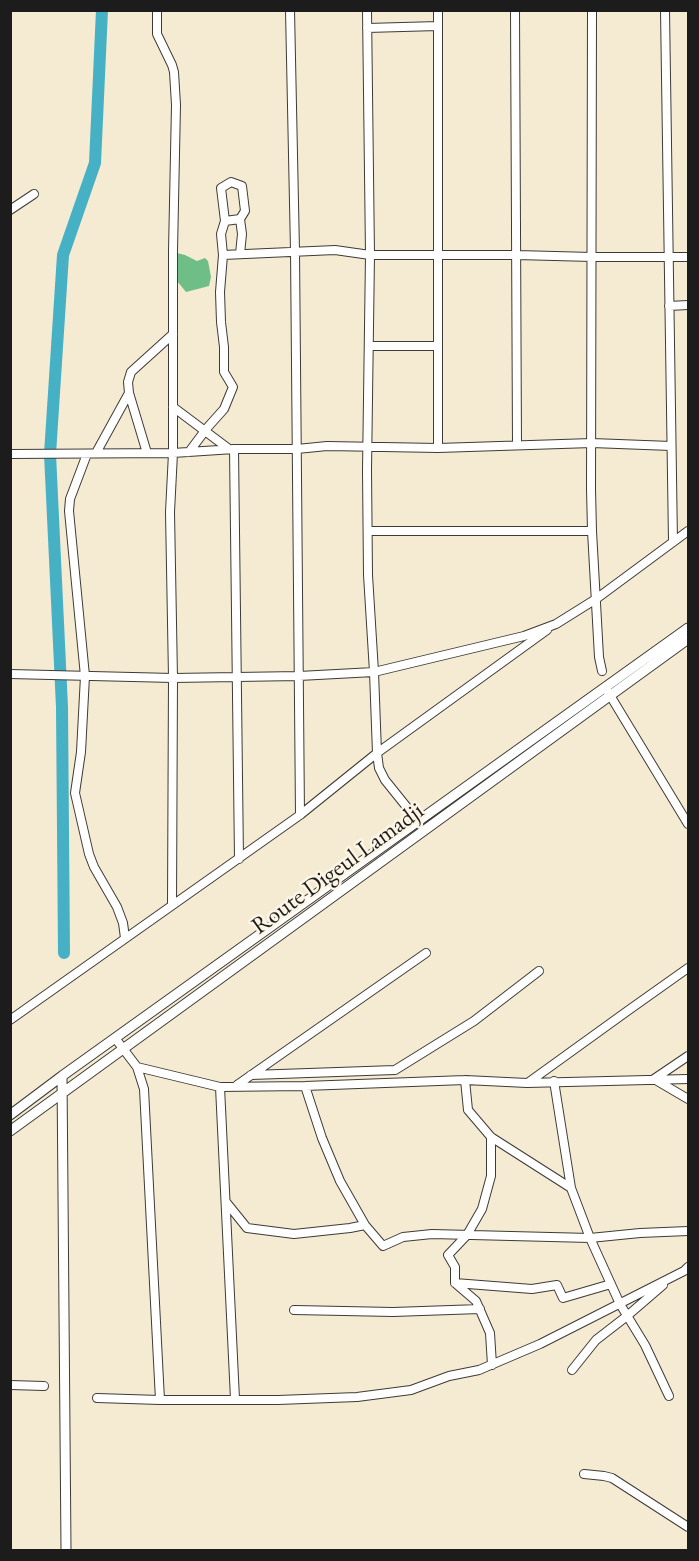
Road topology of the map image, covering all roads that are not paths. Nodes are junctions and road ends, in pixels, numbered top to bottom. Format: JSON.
{"nodes":[{"id":1,"x":157,"y":10,"type":"edge"},
{"id":2,"x":290,"y":10,"type":"edge"},
{"id":3,"x":367,"y":10,"type":"edge"},
{"id":4,"x":438,"y":10,"type":"edge"},
{"id":5,"x":515,"y":10,"type":"edge"},
{"id":6,"x":592,"y":10,"type":"edge"},
{"id":7,"x":665,"y":10,"type":"edge"},
{"id":8,"x":438,"y":26,"type":"junction"},
{"id":9,"x":368,"y":28,"type":"junction"},
{"id":10,"x":34,"y":194,"type":"dead end"},
{"id":11,"x":10,"y":210,"type":"edge"},
{"id":12,"x":240,"y":219,"type":"junction"},
{"id":13,"x":225,"y":221,"type":"junction"},
{"id":14,"x":295,"y":252,"type":"junction"},
{"id":15,"x":240,"y":254,"type":"junction"},
{"id":16,"x":223,"y":255,"type":"junction"},
{"id":17,"x":370,"y":255,"type":"junction"},
{"id":18,"x":439,"y":255,"type":"junction"},
{"id":19,"x":517,"y":255,"type":"junction"},
{"id":20,"x":592,"y":257,"type":"junction"},
{"id":21,"x":688,"y":257,"type":"edge"},
{"id":22,"x":669,"y":258,"type":"junction"},
{"id":23,"x":688,"y":305,"type":"edge"},
{"id":24,"x":669,"y":306,"type":"junction"},
{"id":25,"x":173,"y":334,"type":"junction"},
{"id":26,"x":369,"y":346,"type":"junction"},
{"id":27,"x":438,"y":346,"type":"junction"},
{"id":28,"x":129,"y":393,"type":"junction"},
{"id":29,"x":173,"y":407,"type":"junction"},
{"id":30,"x":205,"y":430,"type":"junction"},
{"id":31,"x":592,"y":443,"type":"junction"},
{"id":32,"x":517,"y":445,"type":"junction"},
{"id":33,"x":367,"y":446,"type":"junction"},
{"id":34,"x":671,"y":446,"type":"junction"},
{"id":35,"x":438,"y":448,"type":"junction"},
{"id":36,"x":232,"y":449,"type":"junction"},
{"id":37,"x":297,"y":449,"type":"junction"},
{"id":38,"x":189,"y":452,"type":"junction"},
{"id":39,"x":147,"y":453,"type":"junction"},
{"id":40,"x":172,"y":453,"type":"junction"},
{"id":41,"x":10,"y":454,"type":"edge"},
{"id":42,"x":92,"y":454,"type":"junction"},
{"id":43,"x":368,"y":531,"type":"junction"},
{"id":44,"x":592,"y":531,"type":"junction"},
{"id":45,"x":688,"y":531,"type":"edge"},
{"id":46,"x":673,"y":542,"type":"junction"},
{"id":47,"x":596,"y":599,"type":"junction"},
{"id":48,"x":556,"y":624,"type":"junction"},
{"id":49,"x":688,"y":628,"type":"edge"},
{"id":50,"x":688,"y":639,"type":"edge"},
{"id":51,"x":602,"y":670,"type":"dead end"},
{"id":52,"x":374,"y":672,"type":"junction"},
{"id":53,"x":10,"y":674,"type":"edge"},
{"id":54,"x":299,"y":675,"type":"junction"},
{"id":55,"x":85,"y":676,"type":"junction"},
{"id":56,"x":237,"y":676,"type":"junction"},
{"id":57,"x":173,"y":678,"type":"junction"},
{"id":58,"x":608,"y":692,"type":"junction"},
{"id":59,"x":377,"y":753,"type":"junction"},
{"id":60,"x":300,"y":815,"type":"junction"},
{"id":61,"x":418,"y":821,"type":"junction"},
{"id":62,"x":688,"y":824,"type":"edge"},
{"id":63,"x":239,"y":859,"type":"junction"},
{"id":64,"x":172,"y":905,"type":"junction"},
{"id":65,"x":125,"y":938,"type":"junction"},
{"id":66,"x":426,"y":953,"type":"dead end"},
{"id":67,"x":688,"y":968,"type":"edge"},
{"id":68,"x":539,"y":971,"type":"dead end"},
{"id":69,"x":10,"y":1020,"type":"edge"},
{"id":70,"x":115,"y":1038,"type":"junction"},
{"id":71,"x":123,"y":1049,"type":"junction"},
{"id":72,"x":688,"y":1056,"type":"edge"},
{"id":73,"x":137,"y":1067,"type":"junction"},
{"id":74,"x":251,"y":1075,"type":"junction"},
{"id":75,"x":62,"y":1076,"type":"junction"},
{"id":76,"x":654,"y":1079,"type":"junction"},
{"id":77,"x":688,"y":1079,"type":"edge"},
{"id":78,"x":465,"y":1080,"type":"junction"},
{"id":79,"x":554,"y":1081,"type":"junction"},
{"id":80,"x":527,"y":1083,"type":"junction"},
{"id":81,"x":236,"y":1086,"type":"junction"},
{"id":82,"x":305,"y":1086,"type":"junction"},
{"id":83,"x":220,"y":1087,"type":"junction"},
{"id":84,"x":62,"y":1094,"type":"junction"},
{"id":85,"x":688,"y":1099,"type":"edge"},
{"id":86,"x":10,"y":1115,"type":"edge"},
{"id":87,"x":10,"y":1131,"type":"edge"},
{"id":88,"x":491,"y":1137,"type":"junction"},
{"id":89,"x":571,"y":1188,"type":"junction"},
{"id":90,"x":226,"y":1202,"type":"junction"},
{"id":91,"x":365,"y":1225,"type":"junction"},
{"id":92,"x":688,"y":1231,"type":"edge"},
{"id":93,"x":467,"y":1235,"type":"junction"},
{"id":94,"x":590,"y":1238,"type":"junction"},
{"id":95,"x":688,"y":1267,"type":"edge"},
{"id":96,"x":672,"y":1277,"type":"junction"},
{"id":97,"x":455,"y":1282,"type":"junction"},
{"id":98,"x":611,"y":1284,"type":"junction"},
{"id":99,"x":620,"y":1304,"type":"junction"},
{"id":100,"x":480,"y":1309,"type":"junction"},
{"id":101,"x":294,"y":1310,"type":"dead end"},
{"id":102,"x":627,"y":1316,"type":"junction"},
{"id":103,"x":492,"y":1365,"type":"junction"},
{"id":104,"x":572,"y":1370,"type":"dead end"},
{"id":105,"x":10,"y":1384,"type":"edge"},
{"id":106,"x":44,"y":1386,"type":"dead end"},
{"id":107,"x":669,"y":1396,"type":"dead end"},
{"id":108,"x":97,"y":1398,"type":"dead end"},
{"id":109,"x":160,"y":1400,"type":"junction"},
{"id":110,"x":235,"y":1400,"type":"junction"},
{"id":111,"x":584,"y":1474,"type":"dead end"},
{"id":112,"x":688,"y":1527,"type":"edge"},
{"id":113,"x":66,"y":1551,"type":"edge"}],
"edges":[{"from":1,"to":25,"type":"street"},
{"from":2,"to":14,"type":"street"},
{"from":3,"to":9,"type":"street"},
{"from":4,"to":8,"type":"street"},
{"from":5,"to":19,"type":"street"},
{"from":6,"to":20,"type":"street"},
{"from":7,"to":22,"type":"street"},
{"from":8,"to":9,"type":"street"},
{"from":8,"to":18,"type":"street"},
{"from":9,"to":17,"type":"street"},
{"from":10,"to":11,"type":"street"},
{"from":12,"to":13,"type":"street"},
{"from":12,"to":13,"type":"street"},
{"from":12,"to":15,"type":"street"},
{"from":13,"to":16,"type":"street"},
{"from":14,"to":15,"type":"street"},
{"from":14,"to":17,"type":"street"},
{"from":14,"to":37,"type":"street"},
{"from":15,"to":16,"type":"street"},
{"from":16,"to":30,"type":"street"},
{"from":17,"to":18,"type":"street"},
{"from":17,"to":26,"type":"street"},
{"from":18,"to":19,"type":"street"},
{"from":18,"to":27,"type":"street"},
{"from":19,"to":20,"type":"street"},
{"from":19,"to":32,"type":"street"},
{"from":20,"to":22,"type":"street"},
{"from":20,"to":31,"type":"street"},
{"from":21,"to":22,"type":"street"},
{"from":22,"to":24,"type":"street"},
{"from":23,"to":24,"type":"street"},
{"from":24,"to":34,"type":"street"},
{"from":25,"to":28,"type":"street"},
{"from":25,"to":29,"type":"street"},
{"from":26,"to":27,"type":"street"},
{"from":26,"to":33,"type":"street"},
{"from":27,"to":35,"type":"street"},
{"from":28,"to":39,"type":"street"},
{"from":28,"to":42,"type":"street"},
{"from":29,"to":30,"type":"street"},
{"from":29,"to":40,"type":"street"},
{"from":30,"to":36,"type":"street"},
{"from":30,"to":38,"type":"street"},
{"from":31,"to":32,"type":"street"},
{"from":31,"to":34,"type":"street"},
{"from":31,"to":44,"type":"street"},
{"from":32,"to":35,"type":"street"},
{"from":33,"to":35,"type":"street"},
{"from":33,"to":37,"type":"street"},
{"from":33,"to":43,"type":"street"},
{"from":34,"to":46,"type":"street"},
{"from":36,"to":37,"type":"street"},
{"from":36,"to":38,"type":"street"},
{"from":36,"to":56,"type":"street"},
{"from":37,"to":54,"type":"street"},
{"from":38,"to":40,"type":"street"},
{"from":39,"to":40,"type":"street"},
{"from":39,"to":42,"type":"street"},
{"from":40,"to":57,"type":"street"},
{"from":41,"to":42,"type":"street"},
{"from":42,"to":55,"type":"street"},
{"from":43,"to":44,"type":"street"},
{"from":43,"to":52,"type":"street"},
{"from":44,"to":47,"type":"street"},
{"from":45,"to":46,"type":"street"},
{"from":46,"to":47,"type":"street"},
{"from":47,"to":48,"type":"street"},
{"from":47,"to":51,"type":"street"},
{"from":48,"to":52,"type":"street"},
{"from":48,"to":59,"type":"street"},
{"from":49,"to":58,"type":"main road","name":"Route Digeul Lamadji"},
{"from":50,"to":58,"type":"main road","name":"Route Digeul Lamadji"},
{"from":52,"to":54,"type":"street"},
{"from":52,"to":59,"type":"street"},
{"from":53,"to":55,"type":"street"},
{"from":54,"to":56,"type":"street"},
{"from":54,"to":60,"type":"street"},
{"from":55,"to":57,"type":"street"},
{"from":55,"to":65,"type":"street"},
{"from":56,"to":57,"type":"street"},
{"from":56,"to":63,"type":"street"},
{"from":57,"to":64,"type":"street"},
{"from":58,"to":61,"type":"main road","name":"Route Digeul Lamadji"},
{"from":58,"to":62,"type":"street"},
{"from":58,"to":71,"type":"main road","name":"Route Digeul Lamadji"},
{"from":59,"to":60,"type":"street"},
{"from":59,"to":61,"type":"street"},
{"from":60,"to":63,"type":"street"},
{"from":61,"to":70,"type":"main road","name":"Route Digeul Lamadji"},
{"from":63,"to":64,"type":"street"},
{"from":64,"to":65,"type":"street"},
{"from":65,"to":69,"type":"street"},
{"from":66,"to":74,"type":"street"},
{"from":67,"to":80,"type":"street"},
{"from":68,"to":74,"type":"street"},
{"from":70,"to":71,"type":"street"},
{"from":70,"to":75,"type":"main road","name":"Route Digeul Lamadji"},
{"from":71,"to":73,"type":"street"},
{"from":71,"to":84,"type":"main road","name":"Route Digeul Lamadji"},
{"from":72,"to":76,"type":"street"},
{"from":73,"to":83,"type":"street"},
{"from":73,"to":109,"type":"street"},
{"from":74,"to":81,"type":"street"},
{"from":75,"to":84,"type":"main road"},
{"from":75,"to":86,"type":"main road","name":"Route Digeul Lamadji"},
{"from":76,"to":77,"type":"street"},
{"from":76,"to":79,"type":"street"},
{"from":76,"to":85,"type":"street"},
{"from":78,"to":80,"type":"street"},
{"from":78,"to":82,"type":"street"},
{"from":78,"to":88,"type":"street"},
{"from":79,"to":80,"type":"street"},
{"from":79,"to":89,"type":"street"},
{"from":81,"to":82,"type":"street"},
{"from":81,"to":83,"type":"street"},
{"from":82,"to":91,"type":"street"},
{"from":83,"to":90,"type":"street"},
{"from":84,"to":87,"type":"main road","name":"Route Digeul Lamadji"},
{"from":84,"to":113,"type":"main road"},
{"from":88,"to":89,"type":"street"},
{"from":88,"to":93,"type":"street"},
{"from":89,"to":94,"type":"street"},
{"from":90,"to":91,"type":"street"},
{"from":90,"to":110,"type":"street"},
{"from":91,"to":93,"type":"street"},
{"from":92,"to":94,"type":"street"},
{"from":93,"to":94,"type":"street"},
{"from":93,"to":97,"type":"street"},
{"from":94,"to":98,"type":"street"},
{"from":95,"to":96,"type":"street"},
{"from":96,"to":99,"type":"street"},
{"from":96,"to":102,"type":"street"},
{"from":97,"to":98,"type":"street"},
{"from":97,"to":100,"type":"street"},
{"from":98,"to":99,"type":"street"},
{"from":99,"to":102,"type":"street"},
{"from":99,"to":103,"type":"street"},
{"from":100,"to":101,"type":"street"},
{"from":100,"to":103,"type":"street"},
{"from":102,"to":104,"type":"street"},
{"from":102,"to":107,"type":"street"},
{"from":103,"to":110,"type":"street"},
{"from":105,"to":106,"type":"street"},
{"from":108,"to":109,"type":"street"},
{"from":109,"to":110,"type":"street"},
{"from":111,"to":112,"type":"street"}]}
